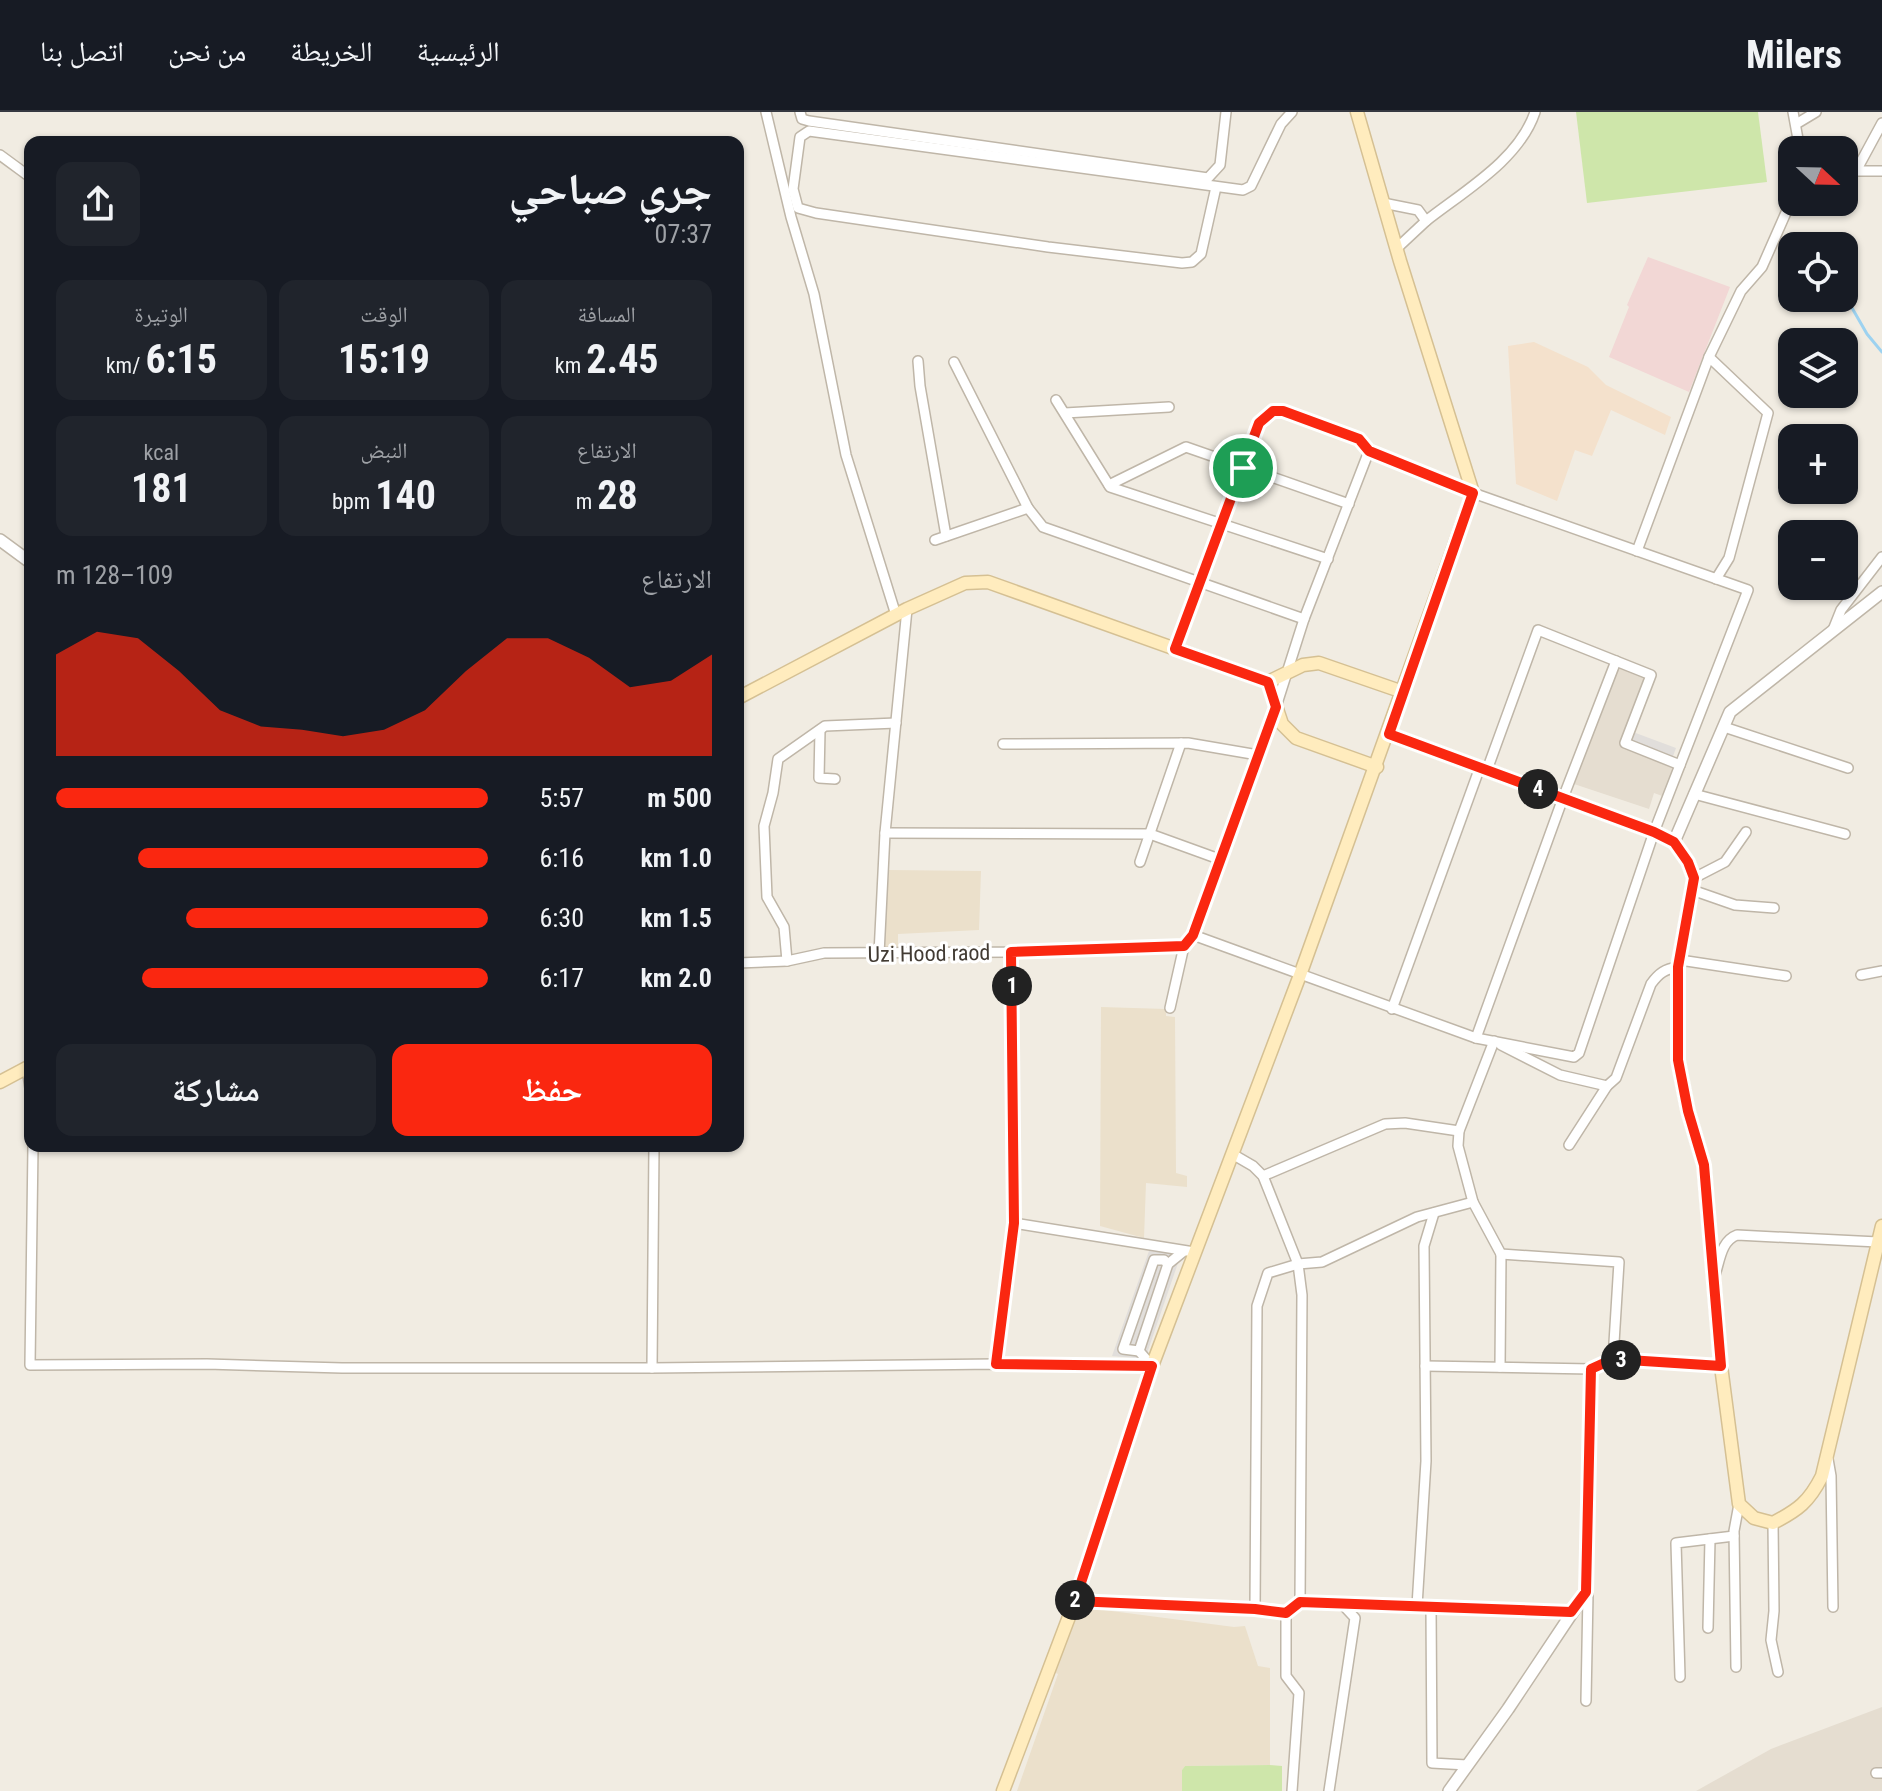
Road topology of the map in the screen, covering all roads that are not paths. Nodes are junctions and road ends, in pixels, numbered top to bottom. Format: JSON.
{"nodes":[{"id":1,"x":766,"y":112,"type":"edge"},
{"id":2,"x":800,"y":112,"type":"edge"},
{"id":3,"x":1226,"y":112,"type":"edge"},
{"id":4,"x":1292,"y":112,"type":"edge"},
{"id":5,"x":1357,"y":112,"type":"edge"},
{"id":6,"x":1535,"y":112,"type":"edge"},
{"id":7,"x":1793,"y":112,"type":"edge"},
{"id":8,"x":1816,"y":112,"type":"edge"},
{"id":9,"x":1882,"y":123,"type":"edge"},
{"id":10,"x":1796,"y":124,"type":"junction"},
{"id":11,"x":1798,"y":136,"type":"edge"},
{"id":12,"x":0,"y":155,"type":"edge"},
{"id":13,"x":1882,"y":171,"type":"edge"},
{"id":14,"x":24,"y":173,"type":"edge"},
{"id":15,"x":1216,"y":187,"type":"junction"},
{"id":16,"x":1383,"y":203,"type":"junction"},
{"id":17,"x":1784,"y":216,"type":"edge"},
{"id":18,"x":1426,"y":221,"type":"junction"},
{"id":19,"x":1396,"y":249,"type":"junction"},
{"id":20,"x":1709,"y":357,"type":"junction"},
{"id":21,"x":918,"y":361,"type":"dead end"},
{"id":22,"x":954,"y":362,"type":"dead end"},
{"id":23,"x":1056,"y":400,"type":"dead end"},
{"id":24,"x":1169,"y":407,"type":"dead end"},
{"id":25,"x":1065,"y":413,"type":"junction"},
{"id":26,"x":1369,"y":451,"type":"junction"},
{"id":27,"x":1243,"y":468,"type":"junction"},
{"id":28,"x":1109,"y":485,"type":"junction"},
{"id":29,"x":1473,"y":493,"type":"junction"},
{"id":30,"x":1349,"y":504,"type":"junction"},
{"id":31,"x":1028,"y":508,"type":"junction"},
{"id":32,"x":1222,"y":524,"type":"junction"},
{"id":33,"x":946,"y":536,"type":"junction"},
{"id":34,"x":0,"y":540,"type":"edge"},
{"id":35,"x":935,"y":540,"type":"dead end"},
{"id":36,"x":1637,"y":551,"type":"junction"},
{"id":37,"x":1882,"y":557,"type":"edge"},
{"id":38,"x":24,"y":558,"type":"edge"},
{"id":39,"x":1328,"y":559,"type":"junction"},
{"id":40,"x":1716,"y":579,"type":"junction"},
{"id":41,"x":1200,"y":582,"type":"junction"},
{"id":42,"x":1882,"y":592,"type":"edge"},
{"id":43,"x":902,"y":612,"type":"junction"},
{"id":44,"x":1304,"y":619,"type":"junction"},
{"id":45,"x":1832,"y":631,"type":"junction"},
{"id":46,"x":1175,"y":649,"type":"junction"},
{"id":47,"x":1616,"y":661,"type":"junction"},
{"id":48,"x":1288,"y":672,"type":"junction"},
{"id":49,"x":1268,"y":682,"type":"junction"},
{"id":50,"x":1403,"y":692,"type":"junction"},
{"id":51,"x":744,"y":695,"type":"edge"},
{"id":52,"x":1276,"y":707,"type":"junction"},
{"id":53,"x":896,"y":723,"type":"junction"},
{"id":54,"x":1724,"y":727,"type":"junction"},
{"id":55,"x":820,"y":730,"type":"junction"},
{"id":56,"x":1389,"y":734,"type":"junction"},
{"id":57,"x":1181,"y":743,"type":"junction"},
{"id":58,"x":1003,"y":744,"type":"dead end"},
{"id":59,"x":1258,"y":755,"type":"junction"},
{"id":60,"x":1680,"y":765,"type":"junction"},
{"id":61,"x":1377,"y":767,"type":"junction"},
{"id":62,"x":1848,"y":768,"type":"dead end"},
{"id":63,"x":1484,"y":769,"type":"junction"},
{"id":64,"x":835,"y":779,"type":"dead end"},
{"id":65,"x":1694,"y":794,"type":"junction"},
{"id":66,"x":1563,"y":798,"type":"junction"},
{"id":67,"x":1654,"y":832,"type":"junction"},
{"id":68,"x":1746,"y":832,"type":"dead end"},
{"id":69,"x":885,"y":833,"type":"junction"},
{"id":70,"x":1150,"y":834,"type":"junction"},
{"id":71,"x":1845,"y":834,"type":"dead end"},
{"id":72,"x":1674,"y":842,"type":"junction"},
{"id":73,"x":1219,"y":859,"type":"junction"},
{"id":74,"x":1140,"y":862,"type":"dead end"},
{"id":75,"x":1693,"y":884,"type":"junction"},
{"id":76,"x":1774,"y":908,"type":"dead end"},
{"id":77,"x":1193,"y":935,"type":"junction"},
{"id":78,"x":1184,"y":946,"type":"junction"},
{"id":79,"x":1011,"y":952,"type":"junction"},
{"id":80,"x":879,"y":954,"type":"junction"},
{"id":81,"x":787,"y":961,"type":"junction"},
{"id":82,"x":744,"y":963,"type":"edge"},
{"id":83,"x":1679,"y":963,"type":"junction"},
{"id":84,"x":1882,"y":971,"type":"edge"},
{"id":85,"x":1300,"y":975,"type":"junction"},
{"id":86,"x":1861,"y":975,"type":"dead end"},
{"id":87,"x":1786,"y":976,"type":"dead end"},
{"id":88,"x":1170,"y":1008,"type":"dead end"},
{"id":89,"x":1392,"y":1009,"type":"junction"},
{"id":90,"x":1476,"y":1038,"type":"junction"},
{"id":91,"x":1494,"y":1041,"type":"junction"},
{"id":92,"x":24,"y":1069,"type":"edge"},
{"id":93,"x":0,"y":1082,"type":"edge"},
{"id":94,"x":1607,"y":1086,"type":"junction"},
{"id":95,"x":1459,"y":1131,"type":"junction"},
{"id":96,"x":1569,"y":1145,"type":"dead end"},
{"id":97,"x":33,"y":1152,"type":"edge"},
{"id":98,"x":654,"y":1152,"type":"edge"},
{"id":99,"x":1234,"y":1155,"type":"junction"},
{"id":100,"x":1263,"y":1176,"type":"junction"},
{"id":101,"x":1473,"y":1202,"type":"junction"},
{"id":102,"x":1434,"y":1213,"type":"junction"},
{"id":103,"x":1014,"y":1223,"type":"junction"},
{"id":104,"x":1882,"y":1226,"type":"edge"},
{"id":105,"x":1878,"y":1242,"type":"junction"},
{"id":106,"x":1189,"y":1252,"type":"junction"},
{"id":107,"x":1501,"y":1254,"type":"junction"},
{"id":108,"x":1168,"y":1264,"type":"junction"},
{"id":109,"x":1298,"y":1264,"type":"junction"},
{"id":110,"x":1714,"y":1278,"type":"junction"},
{"id":111,"x":1139,"y":1351,"type":"junction"},
{"id":112,"x":1613,"y":1359,"type":"junction"},
{"id":113,"x":996,"y":1364,"type":"junction"},
{"id":114,"x":1152,"y":1366,"type":"junction"},
{"id":115,"x":1425,"y":1366,"type":"junction"},
{"id":116,"x":1721,"y":1366,"type":"junction"},
{"id":117,"x":1500,"y":1367,"type":"junction"},
{"id":118,"x":652,"y":1368,"type":"junction"},
{"id":119,"x":1591,"y":1369,"type":"junction"},
{"id":120,"x":1827,"y":1456,"type":"junction"},
{"id":121,"x":1739,"y":1504,"type":"junction"},
{"id":122,"x":1773,"y":1523,"type":"junction"},
{"id":123,"x":1734,"y":1536,"type":"junction"},
{"id":124,"x":1710,"y":1539,"type":"junction"},
{"id":125,"x":1586,"y":1592,"type":"junction"},
{"id":126,"x":1075,"y":1601,"type":"junction"},
{"id":127,"x":1300,"y":1602,"type":"junction"},
{"id":128,"x":1341,"y":1603,"type":"junction"},
{"id":129,"x":1417,"y":1606,"type":"junction"},
{"id":130,"x":1431,"y":1607,"type":"junction"},
{"id":131,"x":1833,"y":1607,"type":"dead end"},
{"id":132,"x":1255,"y":1609,"type":"junction"},
{"id":133,"x":1571,"y":1612,"type":"junction"},
{"id":134,"x":1286,"y":1613,"type":"junction"},
{"id":135,"x":1708,"y":1628,"type":"dead end"},
{"id":136,"x":1736,"y":1667,"type":"dead end"},
{"id":137,"x":1778,"y":1672,"type":"dead end"},
{"id":138,"x":1680,"y":1677,"type":"dead end"},
{"id":139,"x":1586,"y":1701,"type":"dead end"},
{"id":140,"x":1467,"y":1765,"type":"junction"},
{"id":141,"x":1003,"y":1791,"type":"edge"},
{"id":142,"x":1292,"y":1791,"type":"edge"},
{"id":143,"x":1329,"y":1791,"type":"edge"},
{"id":144,"x":1449,"y":1791,"type":"edge"}],
"edges":[{"from":1,"to":43,"type":"street"},
{"from":2,"to":3,"type":"street"},
{"from":4,"to":15,"type":"street"},
{"from":5,"to":16,"type":"main road"},
{"from":6,"to":18,"type":"street"},
{"from":7,"to":10,"type":"street"},
{"from":8,"to":10,"type":"street"},
{"from":9,"to":13,"type":"street"},
{"from":10,"to":11,"type":"street"},
{"from":12,"to":14,"type":"street"},
{"from":15,"to":15,"type":"street"},
{"from":16,"to":18,"type":"street"},
{"from":16,"to":19,"type":"main road"},
{"from":17,"to":20,"type":"street"},
{"from":18,"to":19,"type":"street"},
{"from":19,"to":29,"type":"main road"},
{"from":20,"to":36,"type":"street"},
{"from":20,"to":40,"type":"street"},
{"from":21,"to":33,"type":"street"},
{"from":22,"to":31,"type":"street"},
{"from":23,"to":25,"type":"street"},
{"from":24,"to":25,"type":"street"},
{"from":25,"to":28,"type":"street"},
{"from":26,"to":27,"type":"street"},
{"from":26,"to":29,"type":"street"},
{"from":26,"to":30,"type":"street"},
{"from":27,"to":28,"type":"street"},
{"from":27,"to":30,"type":"street"},
{"from":27,"to":32,"type":"street"},
{"from":28,"to":32,"type":"street"},
{"from":29,"to":36,"type":"street"},
{"from":29,"to":50,"type":"main road"},
{"from":30,"to":39,"type":"street"},
{"from":31,"to":33,"type":"street"},
{"from":31,"to":41,"type":"street"},
{"from":32,"to":39,"type":"street"},
{"from":32,"to":41,"type":"street"},
{"from":33,"to":35,"type":"street"},
{"from":34,"to":38,"type":"street"},
{"from":36,"to":40,"type":"street"},
{"from":37,"to":45,"type":"street"},
{"from":39,"to":44,"type":"street"},
{"from":40,"to":60,"type":"street"},
{"from":41,"to":44,"type":"street"},
{"from":41,"to":46,"type":"street"},
{"from":42,"to":45,"type":"street"},
{"from":43,"to":46,"type":"main road"},
{"from":43,"to":51,"type":"main road"},
{"from":43,"to":53,"type":"street"},
{"from":44,"to":48,"type":"street"},
{"from":45,"to":54,"type":"street"},
{"from":46,"to":49,"type":"main road"},
{"from":47,"to":60,"type":"street"},
{"from":47,"to":63,"type":"street"},
{"from":47,"to":66,"type":"street"},
{"from":48,"to":49,"type":"main road"},
{"from":48,"to":50,"type":"main road"},
{"from":48,"to":52,"type":"street"},
{"from":49,"to":52,"type":"main road"},
{"from":50,"to":56,"type":"main road"},
{"from":52,"to":59,"type":"street"},
{"from":52,"to":61,"type":"main road"},
{"from":53,"to":55,"type":"street"},
{"from":53,"to":69,"type":"street"},
{"from":54,"to":62,"type":"street"},
{"from":54,"to":65,"type":"street"},
{"from":55,"to":64,"type":"street"},
{"from":55,"to":81,"type":"street"},
{"from":56,"to":61,"type":"main road"},
{"from":56,"to":63,"type":"main road"},
{"from":57,"to":58,"type":"street"},
{"from":57,"to":59,"type":"street"},
{"from":57,"to":70,"type":"street"},
{"from":59,"to":73,"type":"street"},
{"from":60,"to":67,"type":"street"},
{"from":61,"to":85,"type":"main road"},
{"from":63,"to":66,"type":"main road"},
{"from":63,"to":89,"type":"street"},
{"from":65,"to":71,"type":"street"},
{"from":65,"to":72,"type":"street"},
{"from":66,"to":67,"type":"main road"},
{"from":66,"to":90,"type":"street"},
{"from":67,"to":72,"type":"main road"},
{"from":67,"to":91,"type":"street"},
{"from":68,"to":75,"type":"street"},
{"from":69,"to":70,"type":"street"},
{"from":69,"to":80,"type":"street"},
{"from":70,"to":73,"type":"street"},
{"from":70,"to":74,"type":"street"},
{"from":72,"to":75,"type":"main road"},
{"from":73,"to":77,"type":"street"},
{"from":75,"to":76,"type":"street"},
{"from":75,"to":83,"type":"main road"},
{"from":77,"to":78,"type":"street"},
{"from":77,"to":85,"type":"street"},
{"from":78,"to":79,"type":"street","name":"Uzi Hood raod"},
{"from":78,"to":88,"type":"street"},
{"from":79,"to":80,"type":"street","name":"Uzi Hood raod"},
{"from":79,"to":103,"type":"street"},
{"from":80,"to":81,"type":"street","name":"Uzi Hood raod"},
{"from":81,"to":82,"type":"street","name":"Uzi Hood raod"},
{"from":83,"to":87,"type":"street"},
{"from":83,"to":94,"type":"street"},
{"from":83,"to":110,"type":"main road"},
{"from":84,"to":86,"type":"street"},
{"from":85,"to":89,"type":"street"},
{"from":85,"to":99,"type":"main road"},
{"from":89,"to":90,"type":"street"},
{"from":90,"to":91,"type":"street"},
{"from":91,"to":94,"type":"street"},
{"from":91,"to":95,"type":"street"},
{"from":92,"to":93,"type":"main road"},
{"from":94,"to":96,"type":"street"},
{"from":95,"to":100,"type":"street"},
{"from":95,"to":101,"type":"street"},
{"from":97,"to":118,"type":"street"},
{"from":98,"to":118,"type":"street"},
{"from":99,"to":100,"type":"street"},
{"from":99,"to":106,"type":"main road"},
{"from":100,"to":109,"type":"street"},
{"from":101,"to":102,"type":"street"},
{"from":101,"to":107,"type":"street"},
{"from":102,"to":109,"type":"street"},
{"from":102,"to":115,"type":"street"},
{"from":103,"to":106,"type":"street"},
{"from":103,"to":113,"type":"street"},
{"from":104,"to":105,"type":"main road"},
{"from":105,"to":110,"type":"street"},
{"from":105,"to":120,"type":"main road"},
{"from":106,"to":108,"type":"street"},
{"from":106,"to":114,"type":"main road"},
{"from":107,"to":112,"type":"street"},
{"from":107,"to":117,"type":"street"},
{"from":108,"to":111,"type":"street"},
{"from":108,"to":111,"type":"street"},
{"from":109,"to":127,"type":"street"},
{"from":109,"to":132,"type":"street"},
{"from":110,"to":116,"type":"main road"},
{"from":111,"to":114,"type":"street"},
{"from":112,"to":116,"type":"street"},
{"from":112,"to":119,"type":"street"},
{"from":113,"to":114,"type":"street"},
{"from":113,"to":118,"type":"street"},
{"from":114,"to":126,"type":"main road"},
{"from":115,"to":117,"type":"street"},
{"from":115,"to":129,"type":"street"},
{"from":116,"to":121,"type":"main road"},
{"from":117,"to":119,"type":"street"},
{"from":119,"to":125,"type":"street"},
{"from":120,"to":122,"type":"main road"},
{"from":120,"to":131,"type":"street"},
{"from":121,"to":122,"type":"main road"},
{"from":121,"to":123,"type":"street"},
{"from":122,"to":137,"type":"street"},
{"from":123,"to":124,"type":"street"},
{"from":123,"to":136,"type":"street"},
{"from":124,"to":135,"type":"street"},
{"from":124,"to":138,"type":"street"},
{"from":125,"to":133,"type":"street"},
{"from":125,"to":139,"type":"street"},
{"from":126,"to":132,"type":"street"},
{"from":126,"to":141,"type":"main road"},
{"from":127,"to":128,"type":"street"},
{"from":127,"to":134,"type":"street"},
{"from":128,"to":129,"type":"street"},
{"from":128,"to":143,"type":"street"},
{"from":129,"to":130,"type":"street"},
{"from":130,"to":133,"type":"street"},
{"from":130,"to":140,"type":"street"},
{"from":132,"to":134,"type":"street"},
{"from":133,"to":140,"type":"street"},
{"from":134,"to":142,"type":"street"},
{"from":140,"to":144,"type":"street"}]}
